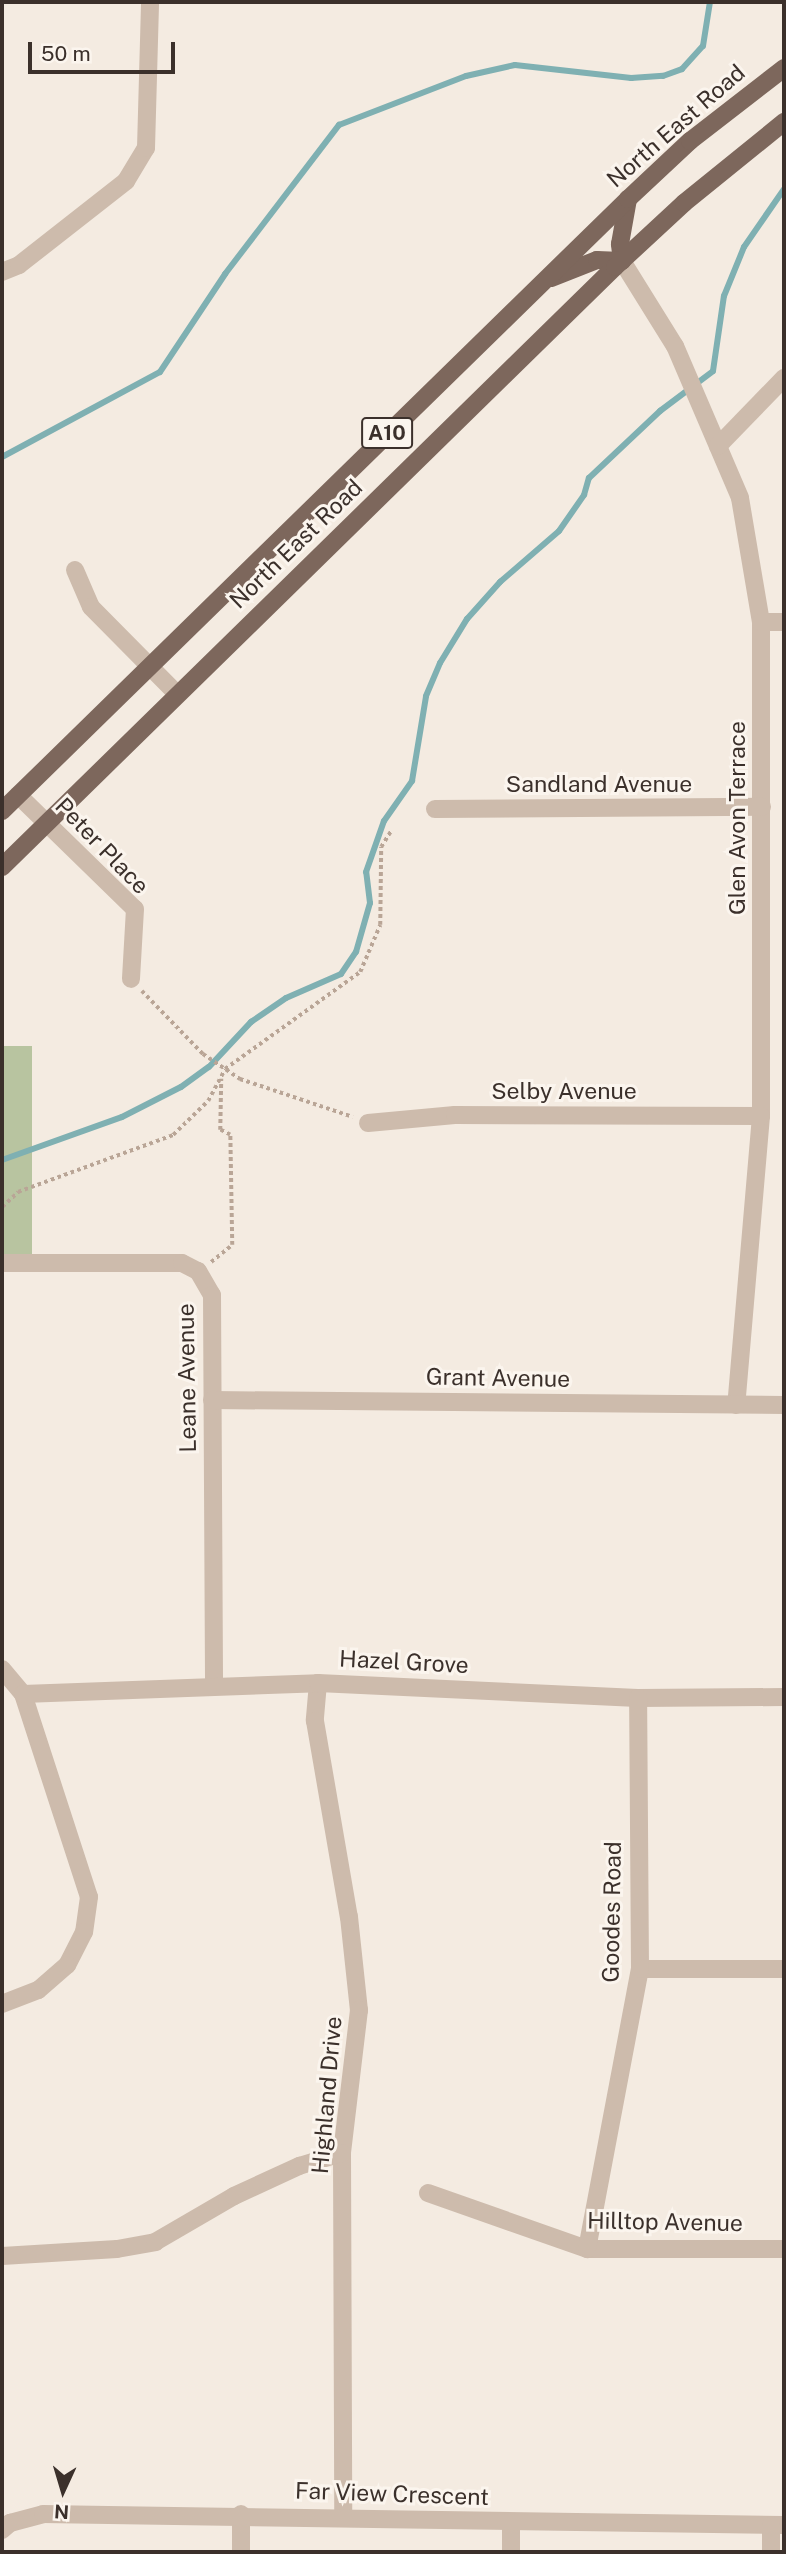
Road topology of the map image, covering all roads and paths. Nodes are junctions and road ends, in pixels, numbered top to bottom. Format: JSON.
{"nodes":[{"id":1,"x":150,"y":2,"type":"edge"},
{"id":2,"x":784,"y":68,"type":"edge"},
{"id":3,"x":784,"y":122,"type":"edge"},
{"id":4,"x":628,"y":199,"type":"junction"},
{"id":5,"x":622,"y":261,"type":"junction"},
{"id":6,"x":2,"y":272,"type":"edge"},
{"id":7,"x":542,"y":282,"type":"junction"},
{"id":8,"x":784,"y":378,"type":"edge"},
{"id":9,"x":718,"y":446,"type":"junction"},
{"id":10,"x":75,"y":570,"type":"dead end"},
{"id":11,"x":761,"y":622,"type":"junction"},
{"id":12,"x":784,"y":622,"type":"edge"},
{"id":13,"x":149,"y":670,"type":"junction"},
{"id":14,"x":177,"y":694,"type":"junction"},
{"id":15,"x":18,"y":795,"type":"junction"},
{"id":16,"x":762,"y":807,"type":"junction"},
{"id":17,"x":435,"y":809,"type":"dead end"},
{"id":18,"x":2,"y":811,"type":"edge"},
{"id":19,"x":47,"y":822,"type":"junction"},
{"id":20,"x":391,"y":831,"type":"dead end"},
{"id":21,"x":2,"y":867,"type":"edge"},
{"id":22,"x":131,"y":979,"type":"joint"},
{"id":23,"x":225,"y":1069,"type":"junction"},
{"id":24,"x":221,"y":1076,"type":"junction"},
{"id":25,"x":761,"y":1116,"type":"junction"},
{"id":26,"x":368,"y":1122,"type":"joint"},
{"id":27,"x":2,"y":1207,"type":"edge"},
{"id":28,"x":2,"y":1263,"type":"edge"},
{"id":29,"x":198,"y":1271,"type":"junction"},
{"id":30,"x":212,"y":1400,"type":"junction"},
{"id":31,"x":736,"y":1405,"type":"junction"},
{"id":32,"x":784,"y":1405,"type":"edge"},
{"id":33,"x":2,"y":1669,"type":"edge"},
{"id":34,"x":318,"y":1683,"type":"junction"},
{"id":35,"x":214,"y":1685,"type":"junction"},
{"id":36,"x":23,"y":1694,"type":"junction"},
{"id":37,"x":784,"y":1697,"type":"edge"},
{"id":38,"x":638,"y":1698,"type":"junction"},
{"id":39,"x":640,"y":1969,"type":"junction"},
{"id":40,"x":784,"y":1969,"type":"edge"},
{"id":41,"x":2,"y":2004,"type":"edge"},
{"id":42,"x":342,"y":2153,"type":"junction"},
{"id":43,"x":428,"y":2193,"type":"dead end"},
{"id":44,"x":587,"y":2249,"type":"junction"},
{"id":45,"x":784,"y":2249,"type":"edge"},
{"id":46,"x":2,"y":2256,"type":"edge"},
{"id":47,"x":241,"y":2514,"type":"junction"},
{"id":48,"x":343,"y":2516,"type":"junction"},
{"id":49,"x":510,"y":2524,"type":"junction"},
{"id":50,"x":778,"y":2525,"type":"edge"},
{"id":51,"x":2,"y":2530,"type":"edge"},
{"id":52,"x":241,"y":2552,"type":"edge"},
{"id":53,"x":511,"y":2552,"type":"edge"},
{"id":54,"x":771,"y":2552,"type":"edge"}],
"edges":[{"from":1,"to":6,"type":"street"},
{"from":2,"to":4,"type":"main road","name":"North East Road","number":"A10"},
{"from":3,"to":5,"type":"main road","name":"North East Road","number":"A10"},
{"from":4,"to":5,"type":"main road"},
{"from":4,"to":7,"type":"main road","name":"North East Road","number":"A10"},
{"from":5,"to":7,"type":"main road"},
{"from":5,"to":9,"type":"street","name":"Glen Avon Terrace"},
{"from":5,"to":14,"type":"main road","name":"North East Road","number":"A10"},
{"from":7,"to":13,"type":"main road","name":"North East Road","number":"A10"},
{"from":8,"to":9,"type":"street"},
{"from":9,"to":11,"type":"street","name":"Glen Avon Terrace"},
{"from":10,"to":13,"type":"street"},
{"from":11,"to":12,"type":"street"},
{"from":11,"to":16,"type":"street","name":"Glen Avon Terrace"},
{"from":13,"to":14,"type":"street"},
{"from":13,"to":15,"type":"main road","name":"North East Road","number":"A10"},
{"from":14,"to":19,"type":"main road","name":"North East Road","number":"A10"},
{"from":15,"to":18,"type":"main road","name":"North East Road","number":"A10"},
{"from":15,"to":19,"type":"street","name":"Peter Place"},
{"from":16,"to":17,"type":"street","name":"Sandland Avenue"},
{"from":16,"to":25,"type":"street","name":"Glen Avon Terrace"},
{"from":19,"to":21,"type":"main road","name":"North East Road","number":"A10"},
{"from":19,"to":22,"type":"street","name":"Peter Place"},
{"from":20,"to":23,"type":"path"},
{"from":22,"to":23,"type":"path"},
{"from":23,"to":24,"type":"path"},
{"from":23,"to":26,"type":"path"},
{"from":24,"to":27,"type":"path"},
{"from":24,"to":29,"type":"path"},
{"from":25,"to":26,"type":"street","name":"Selby Avenue"},
{"from":25,"to":31,"type":"street","name":"Glen Avon Terrace"},
{"from":28,"to":29,"type":"street","name":"Leane Avenue"},
{"from":29,"to":30,"type":"street","name":"Leane Avenue"},
{"from":30,"to":31,"type":"street","name":"Grant Avenue"},
{"from":30,"to":35,"type":"street","name":"Leane Avenue"},
{"from":31,"to":32,"type":"street","name":"Grant Avenue"},
{"from":33,"to":36,"type":"street"},
{"from":34,"to":35,"type":"street","name":"Hazel Grove"},
{"from":34,"to":38,"type":"street","name":"Hazel Grove"},
{"from":34,"to":42,"type":"street","name":"Highland Drive"},
{"from":35,"to":36,"type":"street","name":"Hazel Grove"},
{"from":36,"to":41,"type":"street"},
{"from":37,"to":38,"type":"street","name":"Hazel Grove"},
{"from":38,"to":39,"type":"street","name":"Goodes Road"},
{"from":39,"to":40,"type":"street"},
{"from":39,"to":44,"type":"street","name":"Goodes Road"},
{"from":42,"to":46,"type":"street"},
{"from":42,"to":48,"type":"street","name":"Highland Drive"},
{"from":43,"to":44,"type":"street","name":"Hilltop Avenue"},
{"from":44,"to":45,"type":"street","name":"Hilltop Avenue"},
{"from":47,"to":48,"type":"street","name":"Far View Crescent"},
{"from":47,"to":51,"type":"street","name":"Far View Crescent"},
{"from":47,"to":52,"type":"street"},
{"from":48,"to":49,"type":"street","name":"Far View Crescent"},
{"from":49,"to":50,"type":"street","name":"Far View Crescent"},
{"from":49,"to":53,"type":"street"},
{"from":50,"to":54,"type":"street"}]}
